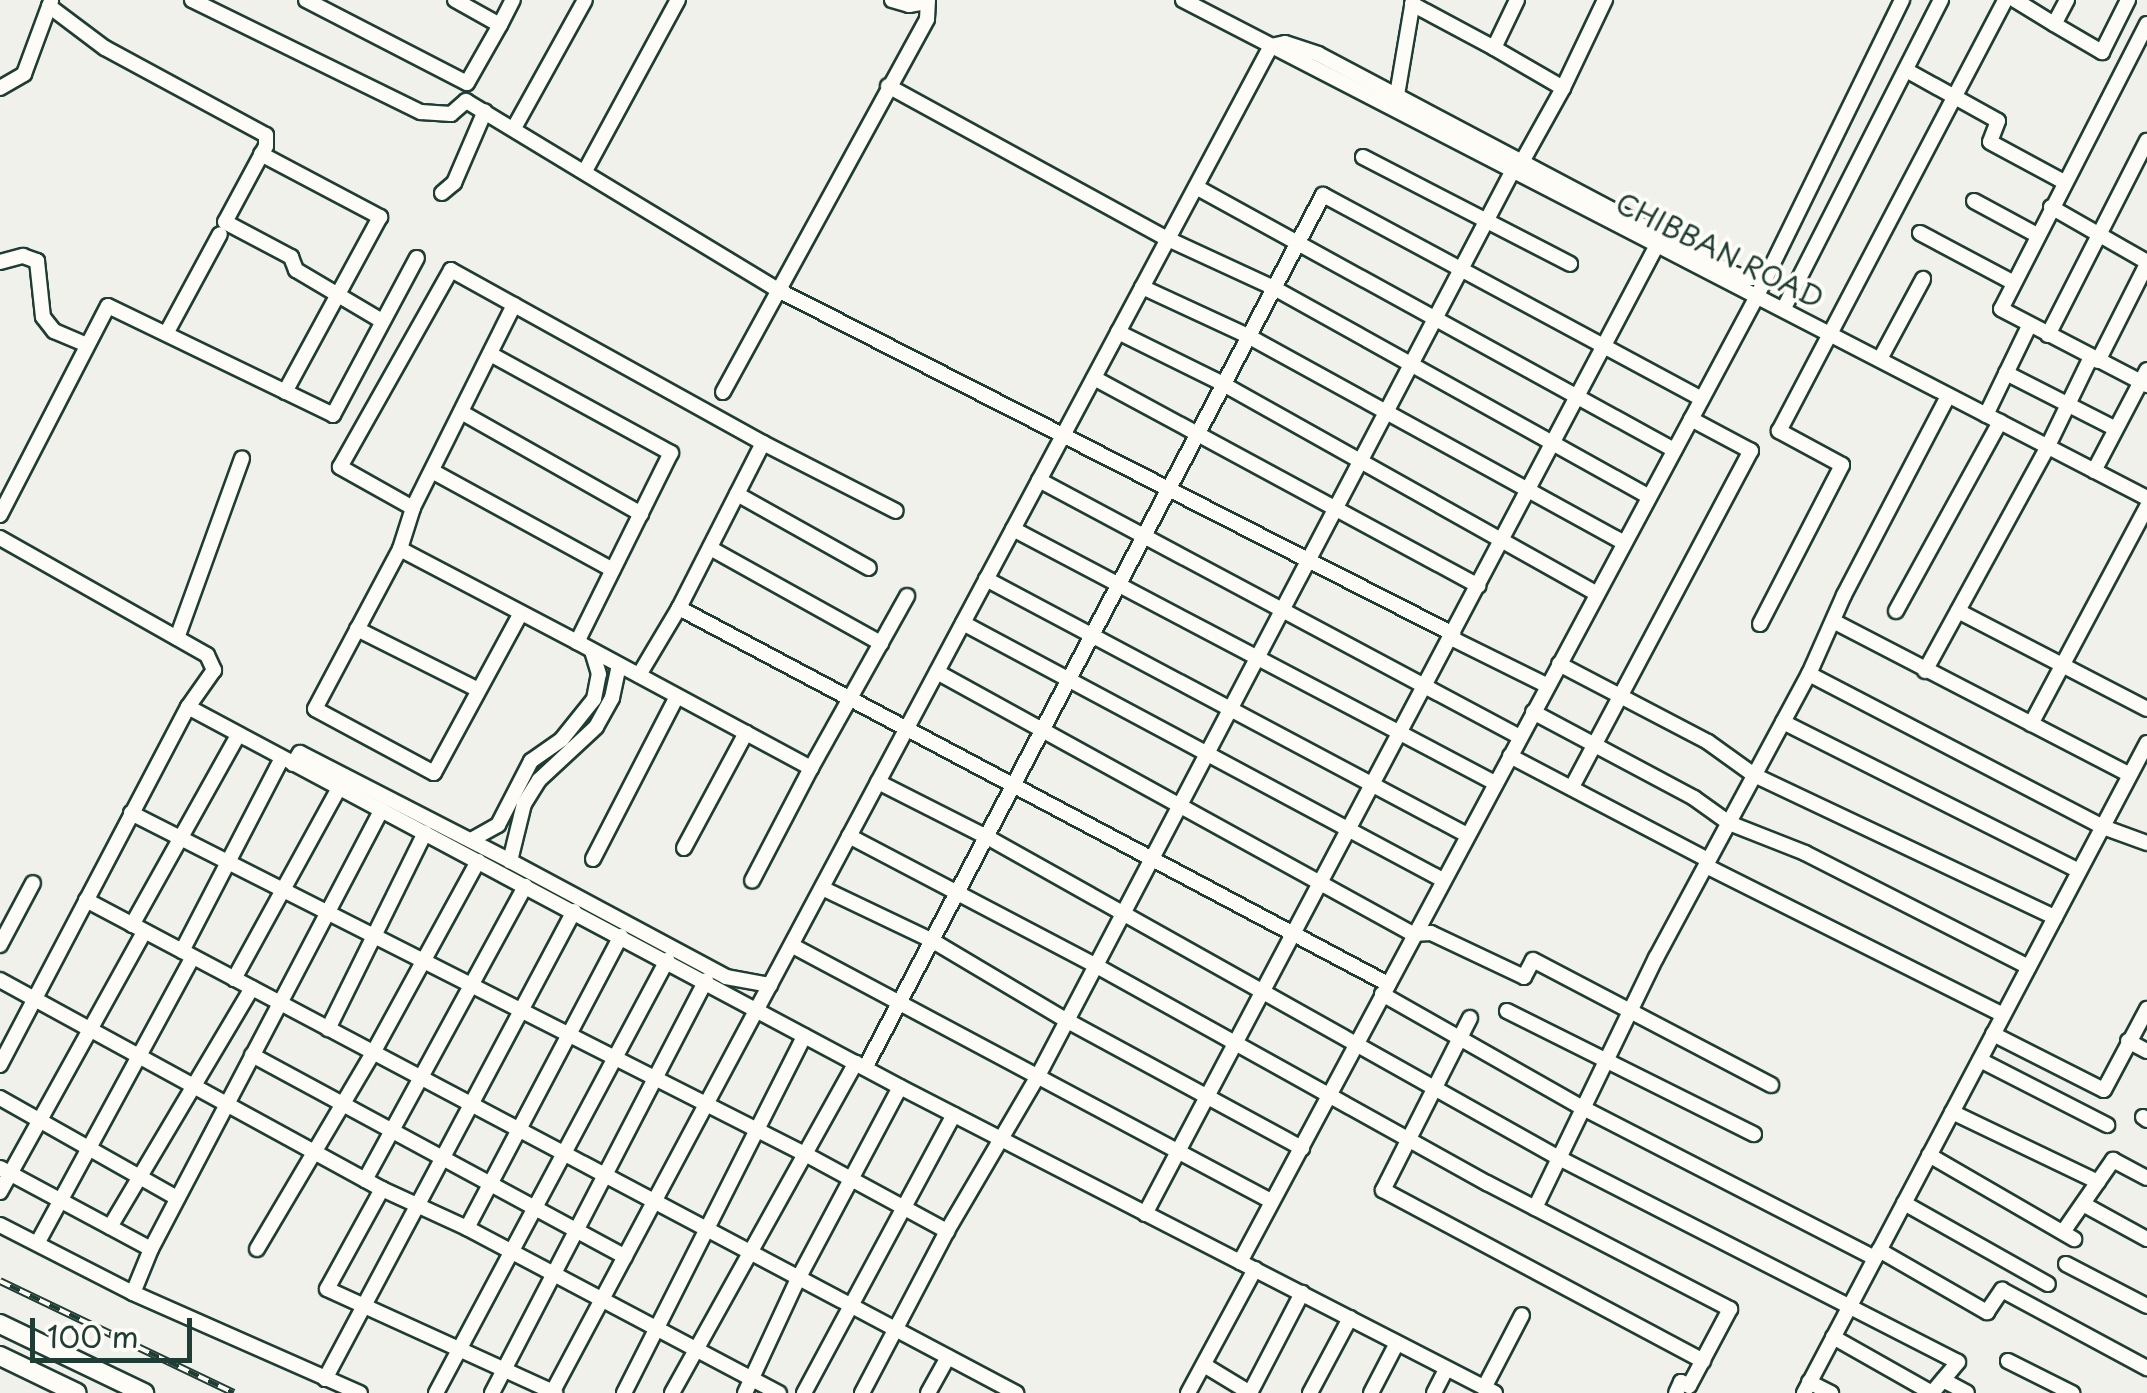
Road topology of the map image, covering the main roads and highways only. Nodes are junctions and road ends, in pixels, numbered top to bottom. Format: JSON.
{"nodes":[{"id":1,"x":0,"y":1324,"type":"edge"},
{"id":2,"x":0,"y":1334,"type":"edge"},
{"id":3,"x":1,"y":1359,"type":"edge"},
{"id":4,"x":77,"y":1393,"type":"edge"},
{"id":5,"x":119,"y":1393,"type":"edge"},
{"id":6,"x":144,"y":1393,"type":"edge"}],
"edges":[{"from":1,"to":6,"type":"main road"},
{"from":2,"to":5,"type":"main road"},
{"from":3,"to":4,"type":"main road"}]}
